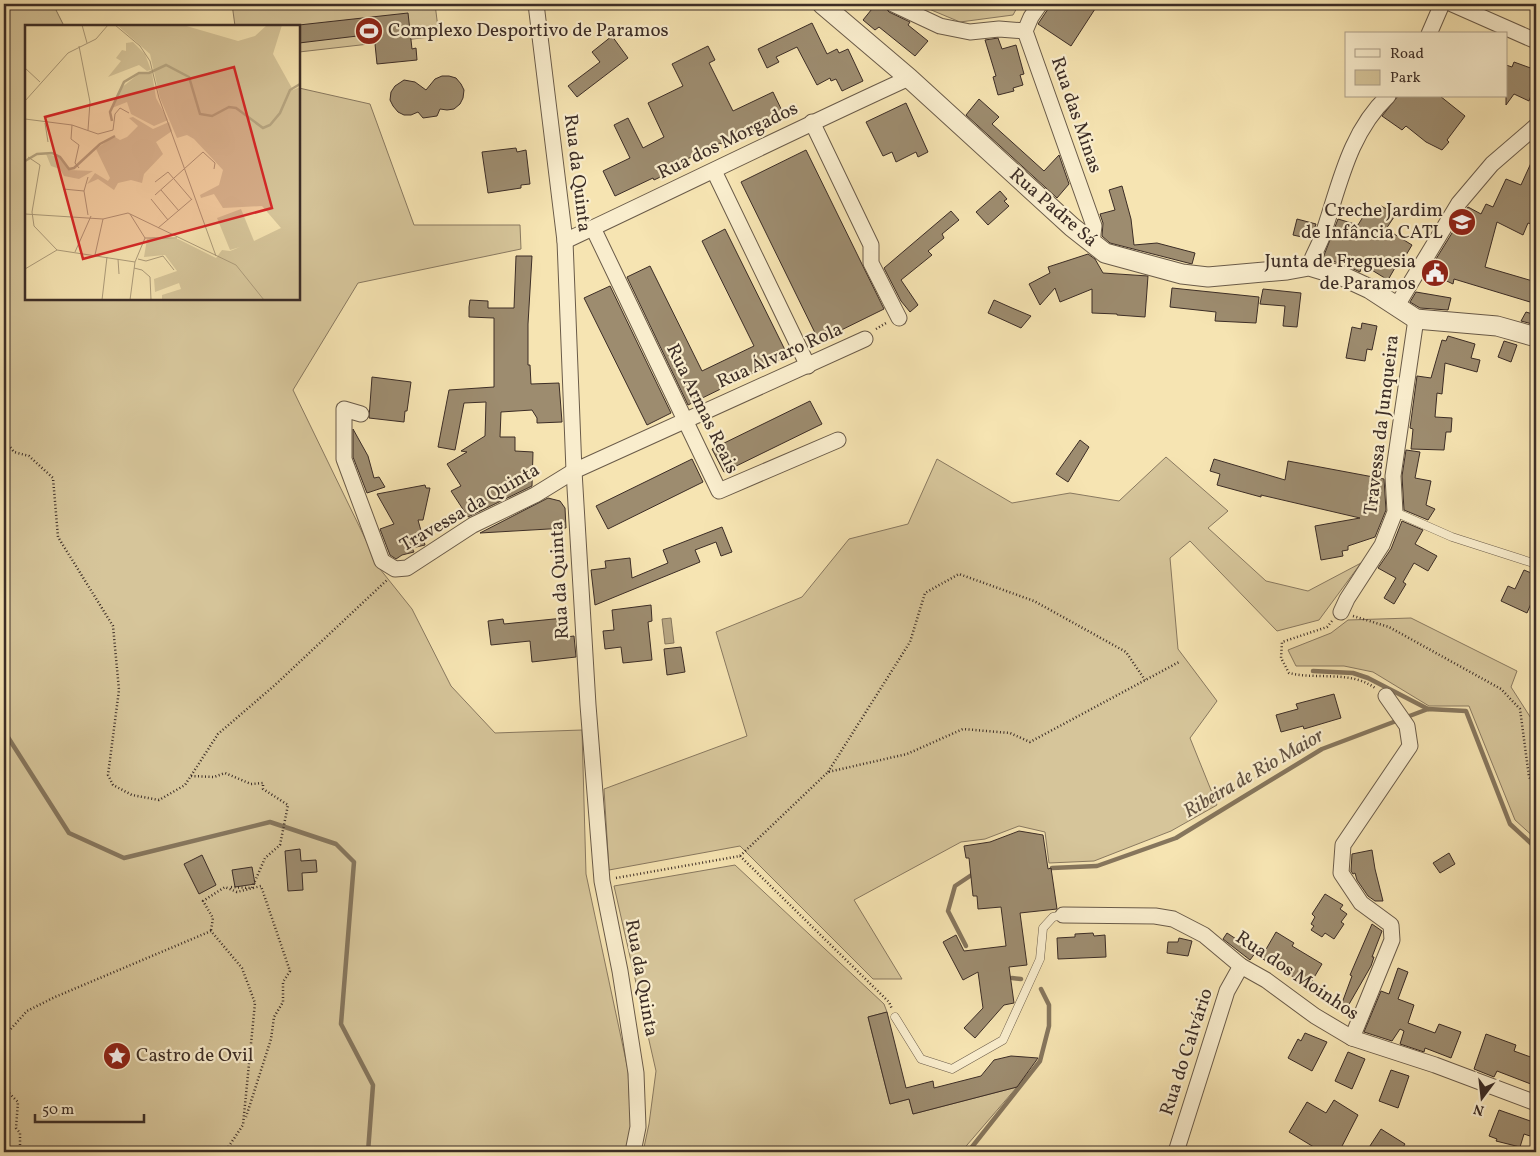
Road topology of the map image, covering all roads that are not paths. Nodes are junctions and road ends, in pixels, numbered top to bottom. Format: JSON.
{"nodes":[{"id":1,"x":536,"y":4,"type":"edge"},
{"id":2,"x":822,"y":4,"type":"edge"},
{"id":3,"x":893,"y":4,"type":"edge"},
{"id":4,"x":1040,"y":4,"type":"edge"},
{"id":5,"x":1442,"y":4,"type":"edge"},
{"id":6,"x":1452,"y":4,"type":"edge"},
{"id":7,"x":1025,"y":30,"type":"junction"},
{"id":8,"x":1430,"y":32,"type":"edge"},
{"id":9,"x":1536,"y":41,"type":"edge"},
{"id":10,"x":909,"y":78,"type":"junction"},
{"id":11,"x":1386,"y":98,"type":"edge"},
{"id":12,"x":812,"y":122,"type":"junction"},
{"id":13,"x":1536,"y":126,"type":"edge"},
{"id":14,"x":714,"y":171,"type":"junction"},
{"id":15,"x":593,"y":228,"type":"junction"},
{"id":16,"x":565,"y":241,"type":"junction"},
{"id":17,"x":1092,"y":242,"type":"junction"},
{"id":18,"x":1309,"y":266,"type":"junction"},
{"id":19,"x":1396,"y":307,"type":"junction"},
{"id":20,"x":899,"y":318,"type":"road end"},
{"id":21,"x":1416,"y":319,"type":"junction"},
{"id":22,"x":1536,"y":337,"type":"edge"},
{"id":23,"x":865,"y":339,"type":"road end"},
{"id":24,"x":808,"y":366,"type":"junction"},
{"id":25,"x":361,"y":414,"type":"dead end"},
{"id":26,"x":685,"y":421,"type":"junction"},
{"id":27,"x":838,"y":440,"type":"dead end"},
{"id":28,"x":574,"y":471,"type":"junction"},
{"id":29,"x":1395,"y":512,"type":"junction"},
{"id":30,"x":1536,"y":564,"type":"edge"},
{"id":31,"x":1341,"y":612,"type":"road end"},
{"id":32,"x":1386,"y":696,"type":"road end"},
{"id":33,"x":1062,"y":915,"type":"joint"},
{"id":34,"x":1241,"y":966,"type":"junction"},
{"id":35,"x":895,"y":1017,"type":"road end"},
{"id":36,"x":1352,"y":1038,"type":"junction"},
{"id":37,"x":1536,"y":1103,"type":"edge"},
{"id":38,"x":633,"y":1152,"type":"edge"},
{"id":39,"x":1176,"y":1152,"type":"edge"}],
"edges":[{"from":1,"to":16,"type":"street","name":"Rua da Quinta"},
{"from":2,"to":10,"type":"street","name":"Rua Padre Sá"},
{"from":3,"to":7,"type":"street"},
{"from":4,"to":7,"type":"street"},
{"from":5,"to":8,"type":"street"},
{"from":6,"to":9,"type":"street"},
{"from":7,"to":17,"type":"street","name":"Rua das Minas"},
{"from":10,"to":12,"type":"street","name":"Rua dos Morgados"},
{"from":10,"to":17,"type":"street","name":"Rua Padre Sá"},
{"from":11,"to":18,"type":"street"},
{"from":12,"to":14,"type":"street","name":"Rua dos Morgados"},
{"from":12,"to":20,"type":"street"},
{"from":13,"to":19,"type":"street"},
{"from":14,"to":15,"type":"street","name":"Rua dos Morgados"},
{"from":14,"to":24,"type":"street"},
{"from":15,"to":16,"type":"street","name":"Rua dos Morgados"},
{"from":15,"to":26,"type":"street","name":"Rua Armas Reais"},
{"from":16,"to":28,"type":"street","name":"Rua da Quinta"},
{"from":17,"to":18,"type":"street","name":"Rua Padre Sá"},
{"from":18,"to":19,"type":"street","name":"Rua Padre Sá"},
{"from":19,"to":21,"type":"street","name":"Rua Padre Sá"},
{"from":21,"to":22,"type":"street","name":"Rua Padre Sá"},
{"from":21,"to":29,"type":"street","name":"Travessa da Junqueira"},
{"from":23,"to":24,"type":"street","name":"Rua Álvaro Rola"},
{"from":24,"to":26,"type":"street","name":"Rua Álvaro Rola"},
{"from":25,"to":28,"type":"street","name":"Travessa da Quinta"},
{"from":26,"to":27,"type":"street","name":"Rua Armas Reais"},
{"from":26,"to":28,"type":"street","name":"Rua Álvaro Rola"},
{"from":28,"to":38,"type":"street","name":"Rua da Quinta"},
{"from":29,"to":30,"type":"lane"},
{"from":29,"to":31,"type":"street","name":"Travessa da Junqueira"},
{"from":32,"to":36,"type":"street"},
{"from":33,"to":34,"type":"street","name":"Rua dos Moinhos"},
{"from":33,"to":35,"type":"lane"},
{"from":34,"to":36,"type":"street","name":"Rua dos Moinhos"},
{"from":34,"to":39,"type":"street","name":"Rua do Calvário"},
{"from":36,"to":37,"type":"street","name":"Rua dos Moinhos"}]}
